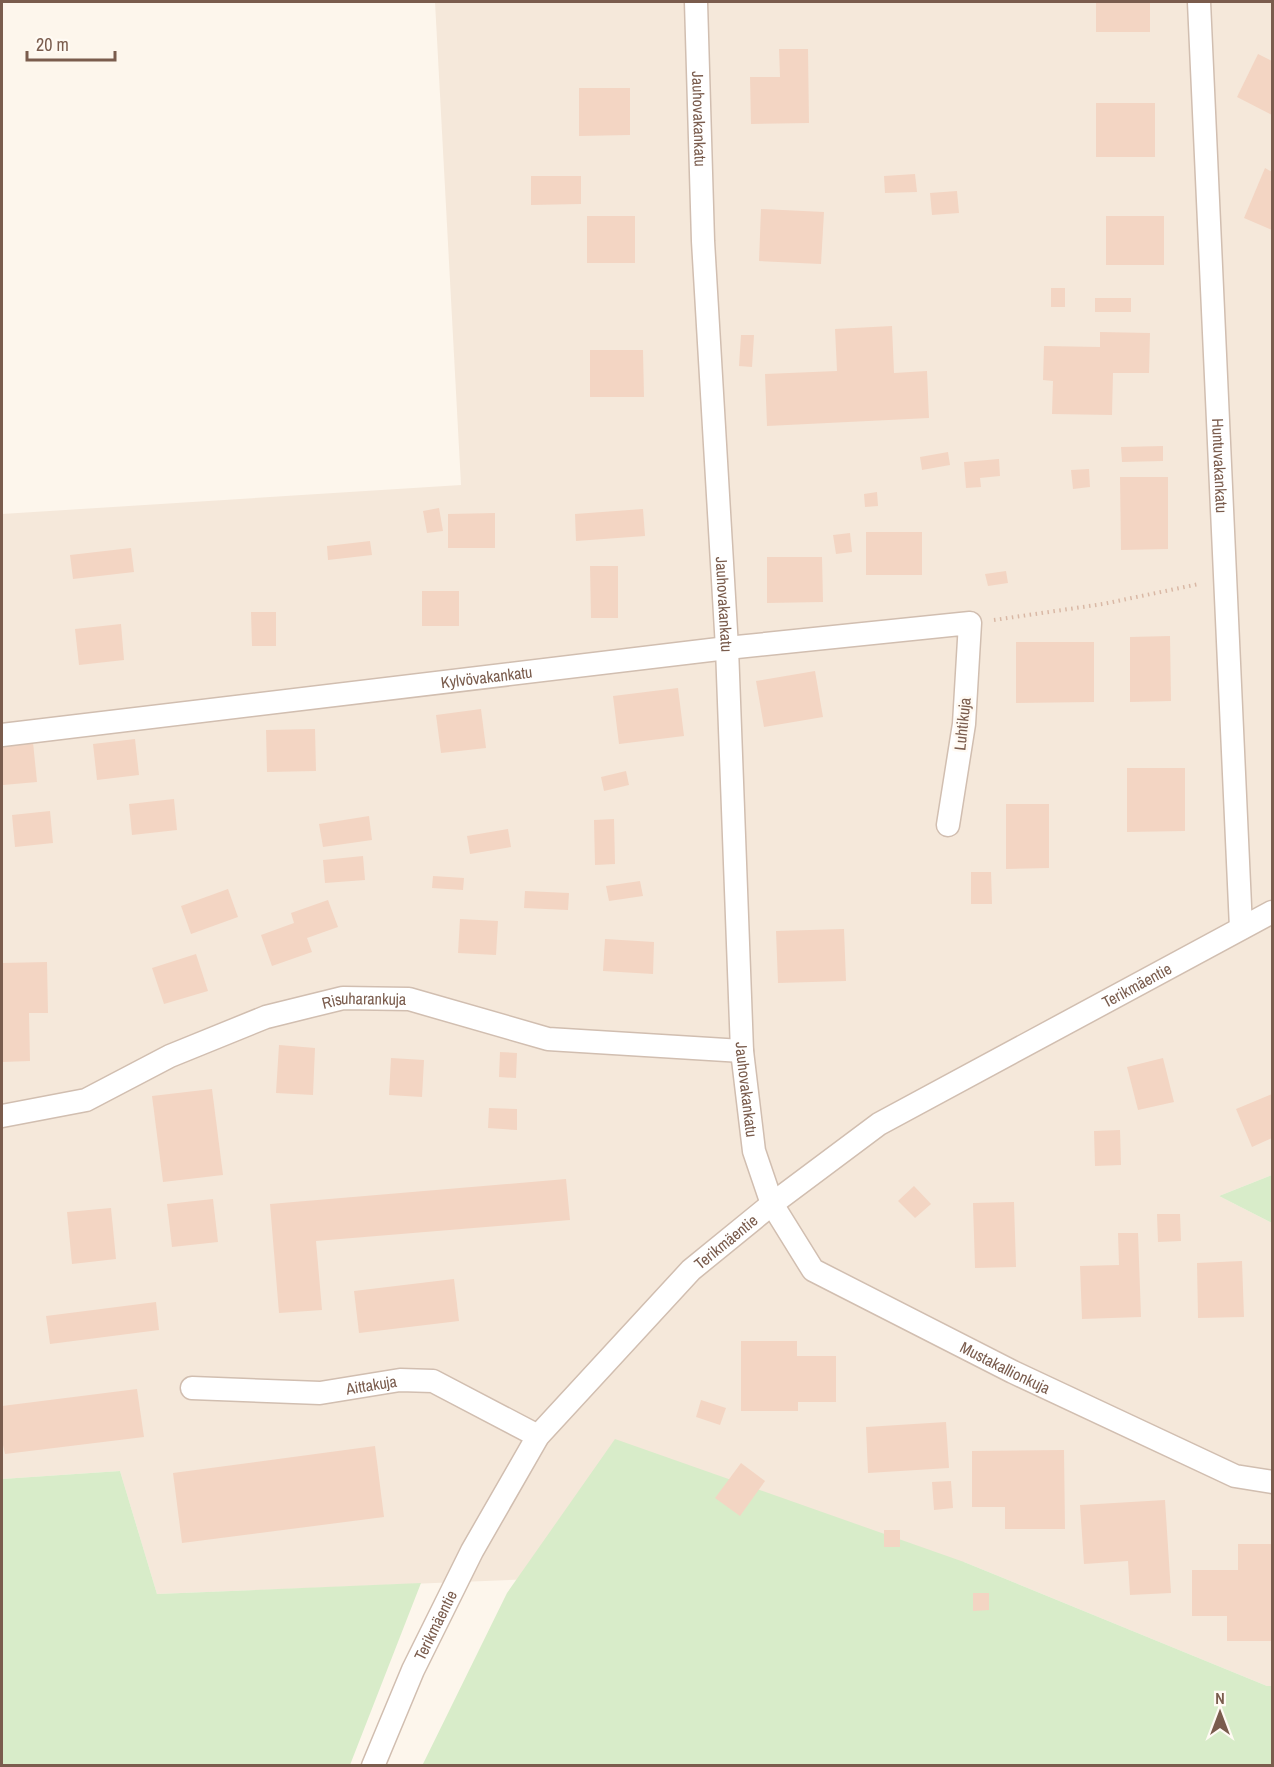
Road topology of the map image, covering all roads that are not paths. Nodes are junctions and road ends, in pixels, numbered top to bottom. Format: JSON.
{"nodes":[{"id":1,"x":696,"y":2,"type":"edge"},
{"id":2,"x":1199,"y":2,"type":"edge"},
{"id":3,"x":970,"y":623,"type":"joint"},
{"id":4,"x":727,"y":648,"type":"junction"},
{"id":5,"x":2,"y":735,"type":"edge"},
{"id":6,"x":948,"y":825,"type":"dead end"},
{"id":7,"x":1272,"y":912,"type":"edge"},
{"id":8,"x":1241,"y":928,"type":"junction"},
{"id":9,"x":742,"y":1051,"type":"junction"},
{"id":10,"x":2,"y":1116,"type":"edge"},
{"id":11,"x":772,"y":1204,"type":"junction"},
{"id":12,"x":192,"y":1388,"type":"dead end"},
{"id":13,"x":538,"y":1436,"type":"junction"},
{"id":14,"x":1272,"y":1482,"type":"edge"},
{"id":15,"x":373,"y":1766,"type":"edge"}],
"edges":[{"from":1,"to":4,"type":"street","name":"Jauhovakankatu"},
{"from":2,"to":8,"type":"street","name":"Huntuvakankatu"},
{"from":3,"to":4,"type":"street","name":"Kylvövakankatu"},
{"from":3,"to":6,"type":"street","name":"Luhtikuja"},
{"from":4,"to":5,"type":"street","name":"Kylvövakankatu"},
{"from":4,"to":9,"type":"street","name":"Jauhovakankatu"},
{"from":7,"to":8,"type":"street","name":"Terikmäentie"},
{"from":8,"to":11,"type":"street","name":"Terikmäentie"},
{"from":9,"to":10,"type":"street","name":"Risuharankuja"},
{"from":9,"to":11,"type":"street","name":"Jauhovakankatu"},
{"from":11,"to":13,"type":"street","name":"Terikmäentie"},
{"from":11,"to":14,"type":"street","name":"Mustakallionkuja"},
{"from":12,"to":13,"type":"street","name":"Aittakuja"},
{"from":13,"to":15,"type":"street","name":"Terikmäentie"}]}
